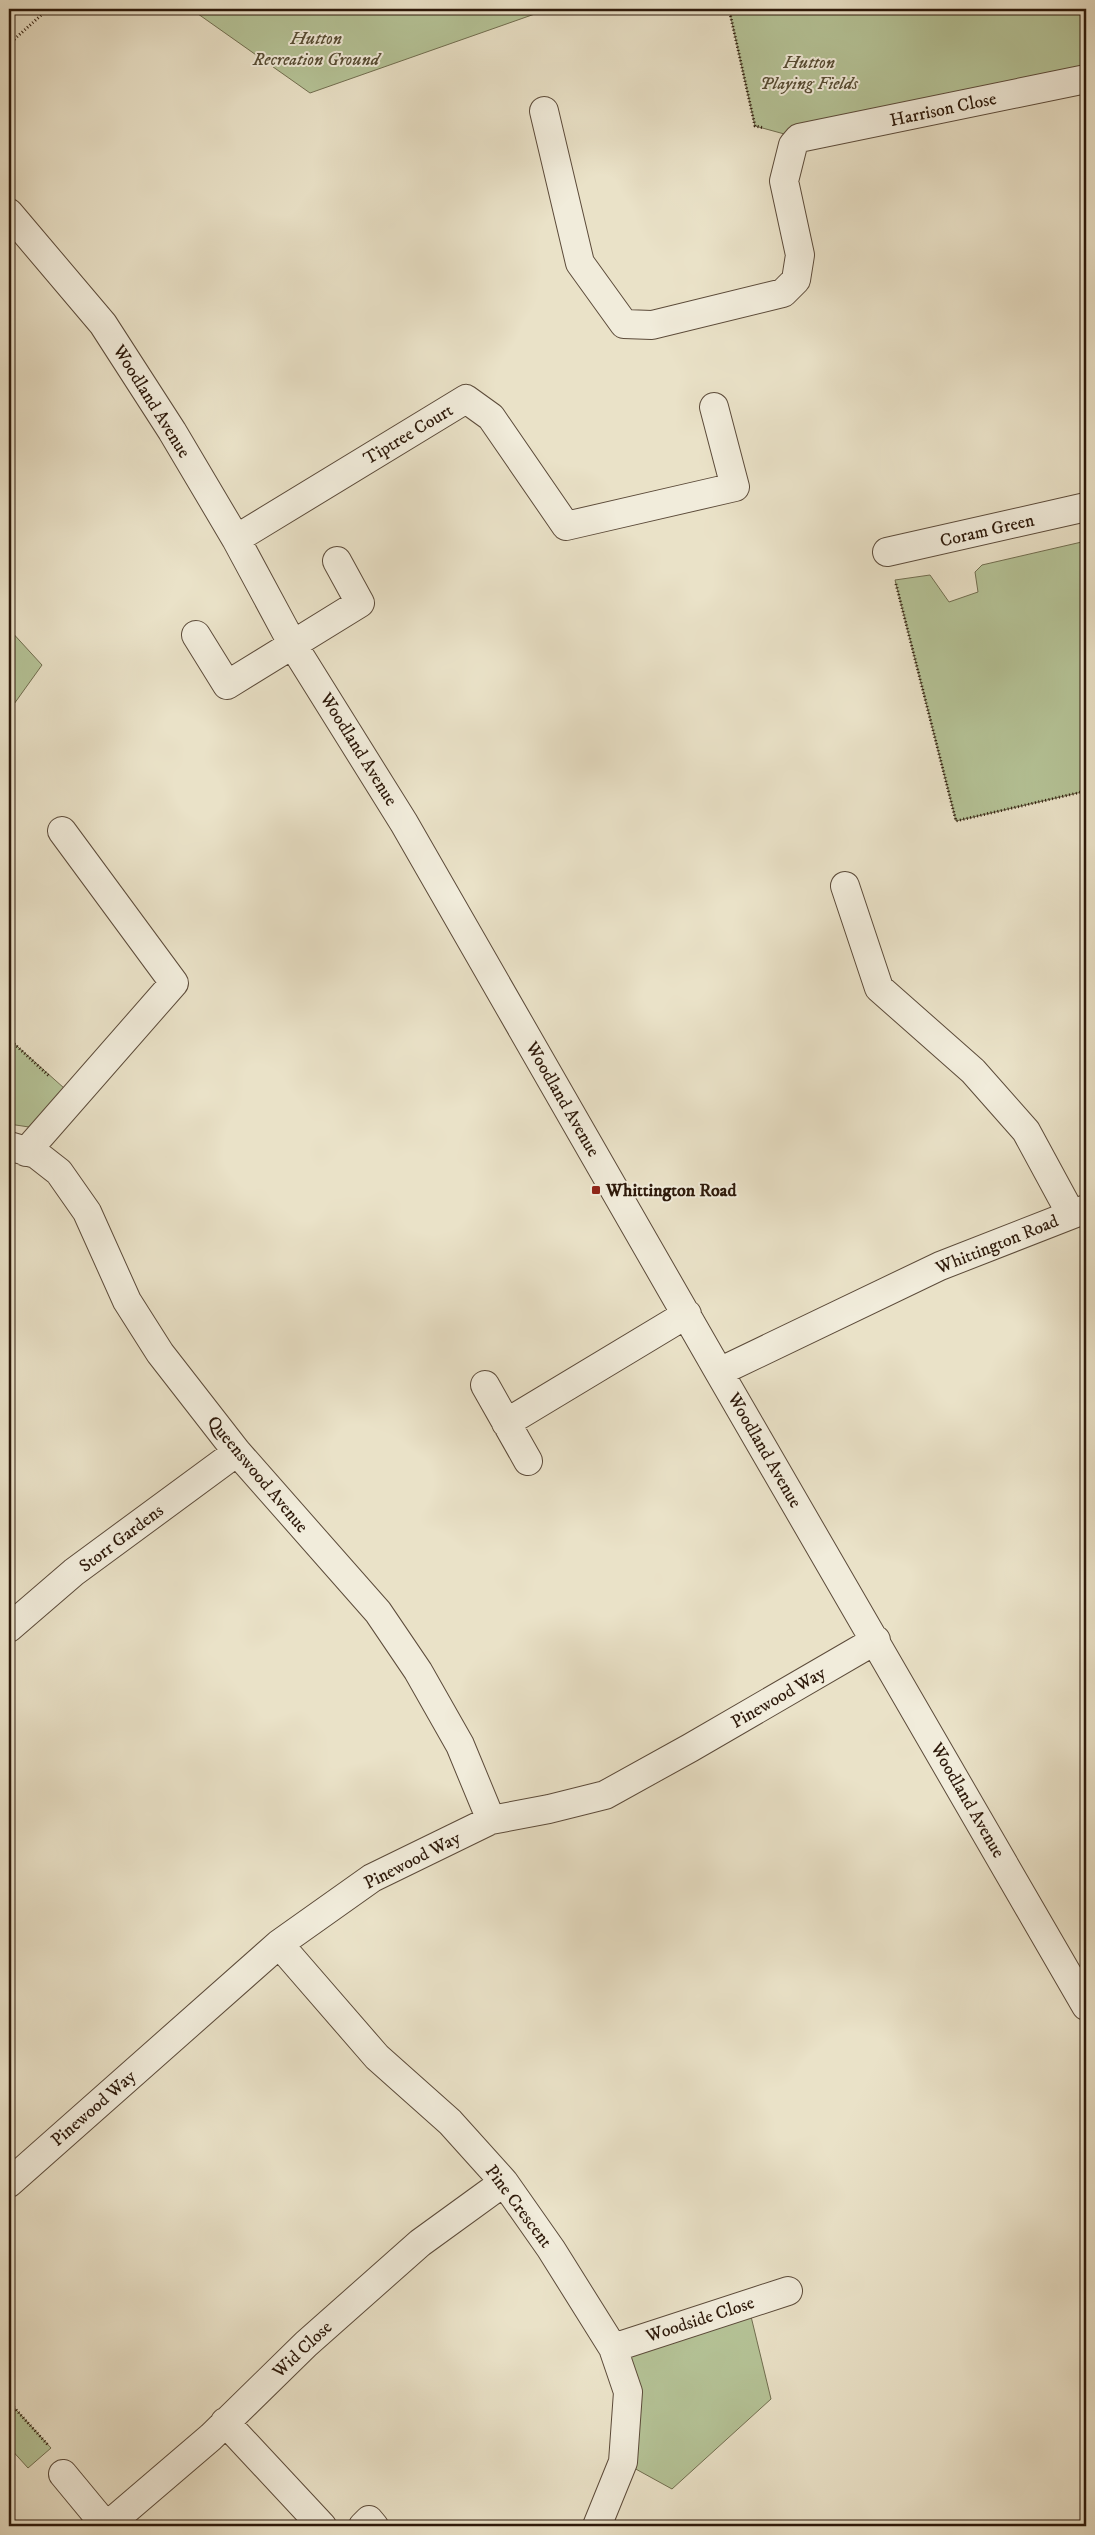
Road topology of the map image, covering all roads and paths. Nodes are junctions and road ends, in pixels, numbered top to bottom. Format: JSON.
{"nodes":[{"id":1,"x":48,"y":9,"type":"edge"},
{"id":2,"x":729,"y":9,"type":"edge"},
{"id":3,"x":9,"y":44,"type":"edge"},
{"id":4,"x":1086,"y":79,"type":"edge"},
{"id":5,"x":544,"y":110,"type":"dead end"},
{"id":6,"x":799,"y":138,"type":"junction"},
{"id":7,"x":9,"y":213,"type":"edge"},
{"id":8,"x":714,"y":407,"type":"dead end"},
{"id":9,"x":1086,"y":507,"type":"edge"},
{"id":10,"x":236,"y":539,"type":"junction"},
{"id":11,"x":887,"y":552,"type":"joint"},
{"id":12,"x":336,"y":561,"type":"dead end"},
{"id":13,"x":196,"y":635,"type":"dead end"},
{"id":14,"x":293,"y":645,"type":"junction"},
{"id":15,"x":1086,"y":791,"type":"edge"},
{"id":16,"x":62,"y":831,"type":"dead end"},
{"id":17,"x":845,"y":886,"type":"dead end"},
{"id":18,"x":9,"y":1040,"type":"edge"},
{"id":19,"x":74,"y":1097,"type":"junction"},
{"id":20,"x":17,"y":1149,"type":"edge"},
{"id":21,"x":1078,"y":1212,"type":"edge"},
{"id":22,"x":687,"y":1314,"type":"junction"},
{"id":23,"x":719,"y":1372,"type":"junction"},
{"id":24,"x":484,"y":1385,"type":"dead end"},
{"id":25,"x":506,"y":1423,"type":"junction"},
{"id":26,"x":237,"y":1452,"type":"junction"},
{"id":27,"x":528,"y":1461,"type":"dead end"},
{"id":28,"x":9,"y":1628,"type":"edge"},
{"id":29,"x":876,"y":1640,"type":"junction"},
{"id":30,"x":491,"y":1820,"type":"junction"},
{"id":31,"x":279,"y":1944,"type":"junction"},
{"id":32,"x":1086,"y":2006,"type":"edge"},
{"id":33,"x":504,"y":2182,"type":"junction"},
{"id":34,"x":9,"y":2183,"type":"edge"},
{"id":35,"x":788,"y":2290,"type":"dead end"},
{"id":36,"x":612,"y":2348,"type":"junction"},
{"id":37,"x":9,"y":2402,"type":"edge"},
{"id":38,"x":225,"y":2422,"type":"junction"},
{"id":39,"x":63,"y":2474,"type":"joint"},
{"id":40,"x":107,"y":2526,"type":"edge"},
{"id":41,"x":322,"y":2526,"type":"edge"},
{"id":42,"x":363,"y":2526,"type":"edge"},
{"id":43,"x":374,"y":2526,"type":"edge"},
{"id":44,"x":597,"y":2526,"type":"edge"}],
"edges":[{"from":1,"to":3,"type":"path"},
{"from":2,"to":6,"type":"path"},
{"from":4,"to":6,"type":"street","name":"Harrison Close"},
{"from":5,"to":6,"type":"street"},
{"from":7,"to":10,"type":"street","name":"Woodland Avenue"},
{"from":8,"to":10,"type":"street","name":"Tiptree Court"},
{"from":9,"to":11,"type":"street","name":"Coram Green"},
{"from":10,"to":14,"type":"street","name":"Woodland Avenue"},
{"from":11,"to":15,"type":"path"},
{"from":12,"to":14,"type":"street"},
{"from":13,"to":14,"type":"street"},
{"from":14,"to":22,"type":"street","name":"Woodland Avenue"},
{"from":16,"to":19,"type":"street"},
{"from":17,"to":21,"type":"street"},
{"from":18,"to":19,"type":"path"},
{"from":19,"to":20,"type":"street"},
{"from":20,"to":26,"type":"street","name":"Queenswood Avenue"},
{"from":21,"to":23,"type":"street","name":"Whittington Road"},
{"from":22,"to":23,"type":"street","name":"Woodland Avenue"},
{"from":22,"to":25,"type":"street"},
{"from":23,"to":29,"type":"street","name":"Woodland Avenue"},
{"from":24,"to":25,"type":"street"},
{"from":25,"to":27,"type":"street"},
{"from":26,"to":28,"type":"street","name":"Storr Gardens"},
{"from":26,"to":30,"type":"street","name":"Queenswood Avenue"},
{"from":29,"to":30,"type":"street","name":"Pinewood Way"},
{"from":29,"to":32,"type":"street","name":"Woodland Avenue"},
{"from":30,"to":31,"type":"street","name":"Pinewood Way"},
{"from":31,"to":33,"type":"street","name":"Pine Crescent"},
{"from":31,"to":34,"type":"street","name":"Pinewood Way"},
{"from":33,"to":36,"type":"street","name":"Pine Crescent"},
{"from":33,"to":38,"type":"street","name":"Wid Close"},
{"from":35,"to":36,"type":"street","name":"Woodside Close"},
{"from":36,"to":44,"type":"street","name":"Pine Crescent"},
{"from":37,"to":39,"type":"path"},
{"from":38,"to":40,"type":"street","name":"Wid Close"},
{"from":38,"to":41,"type":"street"},
{"from":39,"to":40,"type":"street","name":"Wid Close"},
{"from":42,"to":43,"type":"street"}]}
